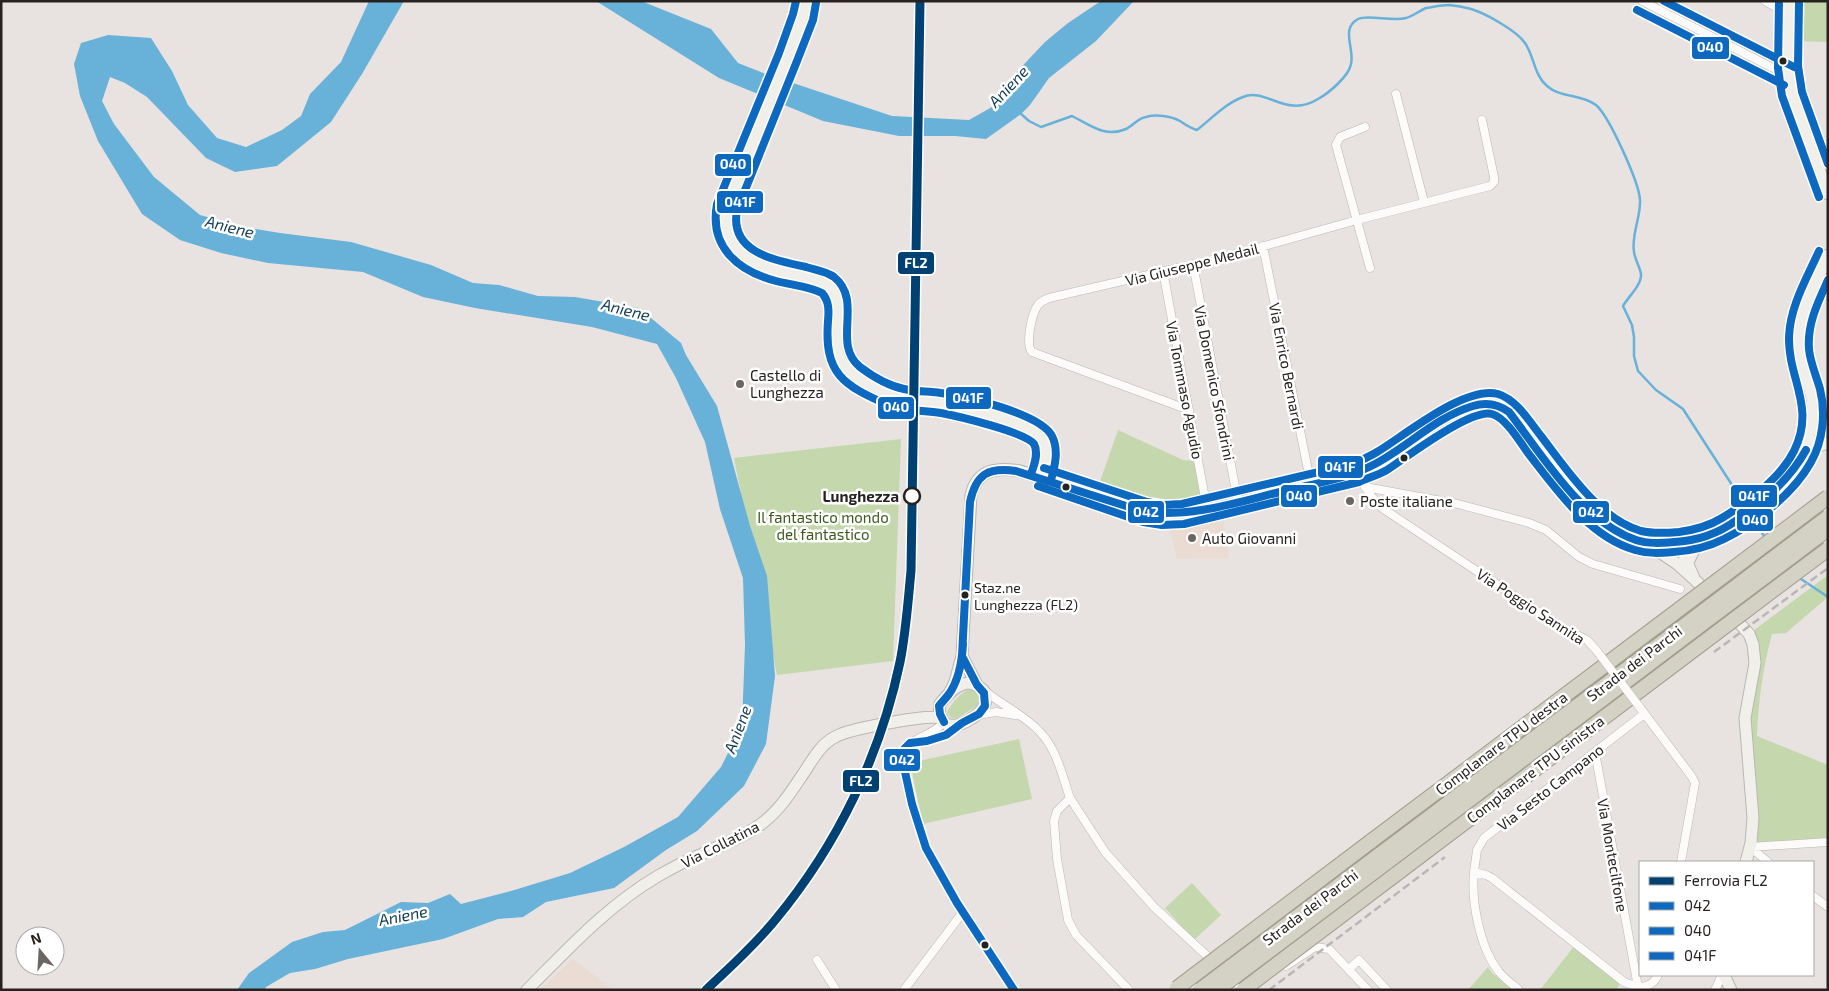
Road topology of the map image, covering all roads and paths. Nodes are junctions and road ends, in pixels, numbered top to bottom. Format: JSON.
{"nodes":[{"id":1,"x":806,"y":1,"type":"edge"},
{"id":2,"x":1642,"y":1,"type":"edge"},
{"id":3,"x":1764,"y":1,"type":"edge"},
{"id":4,"x":1788,"y":1,"type":"edge"},
{"id":5,"x":1788,"y":14,"type":"junction"},
{"id":6,"x":1789,"y":76,"type":"junction"},
{"id":7,"x":1396,"y":94,"type":"dead end"},
{"id":8,"x":1482,"y":120,"type":"dead end"},
{"id":9,"x":1365,"y":127,"type":"dead end"},
{"id":10,"x":1828,"y":194,"type":"edge"},
{"id":11,"x":1424,"y":202,"type":"junction"},
{"id":12,"x":1357,"y":220,"type":"junction"},
{"id":13,"x":1263,"y":246,"type":"junction"},
{"id":14,"x":1828,"y":255,"type":"edge"},
{"id":15,"x":1192,"y":264,"type":"junction"},
{"id":16,"x":1370,"y":268,"type":"dead end"},
{"id":17,"x":1163,"y":271,"type":"junction"},
{"id":18,"x":1813,"y":401,"type":"junction"},
{"id":19,"x":1188,"y":410,"type":"junction"},
{"id":20,"x":1828,"y":419,"type":"edge"},
{"id":21,"x":1828,"y":428,"type":"edge"},
{"id":22,"x":1811,"y":432,"type":"junction"},
{"id":23,"x":1828,"y":442,"type":"edge"},
{"id":24,"x":1806,"y":450,"type":"junction"},
{"id":25,"x":1356,"y":473,"type":"junction"},
{"id":26,"x":1040,"y":477,"type":"junction"},
{"id":27,"x":1311,"y":485,"type":"junction"},
{"id":28,"x":1365,"y":487,"type":"junction"},
{"id":29,"x":1828,"y":497,"type":"edge"},
{"id":30,"x":1238,"y":502,"type":"junction"},
{"id":31,"x":1207,"y":509,"type":"junction"},
{"id":32,"x":1828,"y":517,"type":"edge"},
{"id":33,"x":1828,"y":529,"type":"edge"},
{"id":34,"x":1700,"y":538,"type":"junction"},
{"id":35,"x":1645,"y":542,"type":"junction"},
{"id":36,"x":1675,"y":542,"type":"junction"},
{"id":37,"x":1828,"y":549,"type":"edge"},
{"id":38,"x":1676,"y":562,"type":"junction"},
{"id":39,"x":1688,"y":562,"type":"junction"},
{"id":40,"x":1695,"y":580,"type":"junction"},
{"id":41,"x":1680,"y":589,"type":"dead end"},
{"id":42,"x":1675,"y":638,"type":"junction"},
{"id":43,"x":962,"y":656,"type":"junction"},
{"id":44,"x":979,"y":687,"type":"junction"},
{"id":45,"x":949,"y":694,"type":"junction"},
{"id":46,"x":940,"y":704,"type":"junction"},
{"id":47,"x":1644,"y":714,"type":"junction"},
{"id":48,"x":977,"y":715,"type":"junction"},
{"id":49,"x":1019,"y":716,"type":"junction"},
{"id":50,"x":915,"y":718,"type":"junction"},
{"id":51,"x":943,"y":720,"type":"junction"},
{"id":52,"x":962,"y":723,"type":"junction"},
{"id":53,"x":910,"y":743,"type":"junction"},
{"id":54,"x":1595,"y":752,"type":"junction"},
{"id":55,"x":1070,"y":798,"type":"junction"},
{"id":56,"x":1828,"y":842,"type":"edge"},
{"id":57,"x":1750,"y":847,"type":"junction"},
{"id":58,"x":1382,"y":859,"type":"junction"},
{"id":59,"x":1681,"y":861,"type":"edge"},
{"id":60,"x":1746,"y":861,"type":"edge"},
{"id":61,"x":1767,"y":861,"type":"edge"},
{"id":62,"x":1474,"y":872,"type":"junction"},
{"id":63,"x":1814,"y":897,"type":"edge"},
{"id":64,"x":1828,"y":907,"type":"edge"},
{"id":65,"x":963,"y":912,"type":"junction"},
{"id":66,"x":817,"y":960,"type":"dead end"},
{"id":67,"x":1349,"y":969,"type":"junction"},
{"id":68,"x":1657,"y":976,"type":"edge"},
{"id":69,"x":1722,"y":976,"type":"edge"},
{"id":70,"x":1724,"y":976,"type":"edge"},
{"id":71,"x":1638,"y":987,"type":"junction"},
{"id":72,"x":1176,"y":989,"type":"edge"},
{"id":73,"x":527,"y":990,"type":"edge"},
{"id":74,"x":836,"y":990,"type":"edge"},
{"id":75,"x":904,"y":990,"type":"edge"},
{"id":76,"x":1014,"y":990,"type":"edge"},
{"id":77,"x":1129,"y":990,"type":"edge"},
{"id":78,"x":1200,"y":990,"type":"edge"},
{"id":79,"x":1217,"y":990,"type":"edge"},
{"id":80,"x":1244,"y":990,"type":"edge"},
{"id":81,"x":1252,"y":990,"type":"edge"},
{"id":82,"x":1368,"y":990,"type":"edge"},
{"id":83,"x":1387,"y":990,"type":"edge"},
{"id":84,"x":1519,"y":990,"type":"edge"},
{"id":85,"x":1715,"y":990,"type":"edge"},
{"id":86,"x":1731,"y":990,"type":"edge"}],
"edges":[{"from":1,"to":26,"type":"street"},
{"from":2,"to":6,"type":"street"},
{"from":3,"to":5,"type":"street"},
{"from":4,"to":5,"type":"street"},
{"from":5,"to":6,"type":"street"},
{"from":6,"to":10,"type":"street"},
{"from":7,"to":11,"type":"street"},
{"from":8,"to":11,"type":"street","name":"Via Giuseppe Medail"},
{"from":9,"to":12,"type":"street"},
{"from":11,"to":12,"type":"street","name":"Via Giuseppe Medail"},
{"from":12,"to":13,"type":"street","name":"Via Giuseppe Medail"},
{"from":12,"to":16,"type":"street"},
{"from":13,"to":15,"type":"street","name":"Via Giuseppe Medail"},
{"from":13,"to":27,"type":"street","name":"Via Enrico Bernardi"},
{"from":14,"to":18,"type":"street"},
{"from":15,"to":17,"type":"street","name":"Via Giuseppe Medail"},
{"from":15,"to":30,"type":"street","name":"Via Domenico Sfondrini"},
{"from":17,"to":19,"type":"street","name":"Via Tommaso Agudio"},
{"from":17,"to":19,"type":"street","name":"Via Giuseppe Medail"},
{"from":18,"to":20,"type":"street"},
{"from":18,"to":22,"type":"street"},
{"from":19,"to":31,"type":"street","name":"Via Tommaso Agudio"},
{"from":21,"to":22,"type":"street"},
{"from":22,"to":23,"type":"street"},
{"from":22,"to":24,"type":"street"},
{"from":23,"to":24,"type":"street"},
{"from":24,"to":34,"type":"street"},
{"from":25,"to":27,"type":"street"},
{"from":25,"to":28,"type":"street","name":"Via Poggio Sannita"},
{"from":25,"to":35,"type":"street"},
{"from":26,"to":31,"type":"street"},
{"from":26,"to":43,"type":"street"},
{"from":27,"to":30,"type":"street"},
{"from":28,"to":41,"type":"street"},
{"from":28,"to":47,"type":"street","name":"Via Poggio Sannita","bridge":true},
{"from":29,"to":72,"type":"highway","name":"Complanare TPU destra","bridge":true},
{"from":30,"to":31,"type":"street"},
{"from":32,"to":42,"type":"highway","name":"Strada dei Parchi","bridge":true},
{"from":33,"to":42,"type":"highway","name":"Strada dei Parchi","bridge":true},
{"from":34,"to":36,"type":"street"},
{"from":34,"to":39,"type":"street"},
{"from":35,"to":36,"type":"street"},
{"from":35,"to":38,"type":"street"},
{"from":36,"to":38,"type":"street"},
{"from":36,"to":39,"type":"street"},
{"from":37,"to":80,"type":"highway","name":"Complanare TPU sinistra","bridge":true},
{"from":38,"to":40,"type":"street"},
{"from":39,"to":40,"type":"street"},
{"from":40,"to":57,"type":"street"},
{"from":42,"to":58,"type":"highway","name":"Strada dei Parchi"},
{"from":43,"to":44,"type":"street"},
{"from":43,"to":45,"type":"street"},
{"from":44,"to":45,"type":"street"},
{"from":44,"to":48,"type":"street"},
{"from":44,"to":49,"type":"street"},
{"from":45,"to":46,"type":"street"},
{"from":46,"to":50,"type":"street","name":"Via Collatina"},
{"from":46,"to":51,"type":"street"},
{"from":47,"to":54,"type":"street","name":"Via Sesto Campano"},
{"from":47,"to":59,"type":"street","name":"Via Poggio Sannita"},
{"from":48,"to":49,"type":"street"},
{"from":48,"to":52,"type":"street"},
{"from":49,"to":55,"type":"street"},
{"from":50,"to":51,"type":"street","name":"Via Collatina"},
{"from":50,"to":73,"type":"street","name":"Via Collatina"},
{"from":51,"to":52,"type":"street"},
{"from":51,"to":53,"type":"street"},
{"from":52,"to":53,"type":"street"},
{"from":53,"to":65,"type":"street"},
{"from":54,"to":62,"type":"street","name":"Via Sesto Campano"},
{"from":54,"to":71,"type":"street","name":"Via Montecilfone"},
{"from":55,"to":77,"type":"street"},
{"from":55,"to":80,"type":"street"},
{"from":56,"to":57,"type":"street"},
{"from":57,"to":60,"type":"street"},
{"from":57,"to":61,"type":"street"},
{"from":58,"to":78,"type":"highway","name":"Strada dei Parchi","bridge":true},
{"from":58,"to":79,"type":"highway","name":"Strada dei Parchi","bridge":true},
{"from":62,"to":71,"type":"street"},
{"from":62,"to":84,"type":"street"},
{"from":63,"to":64,"type":"street"},
{"from":65,"to":75,"type":"street"},
{"from":65,"to":76,"type":"street"},
{"from":66,"to":74,"type":"street"},
{"from":67,"to":81,"type":"street"},
{"from":67,"to":82,"type":"street"},
{"from":67,"to":83,"type":"street"},
{"from":68,"to":71,"type":"street"},
{"from":69,"to":85,"type":"street"},
{"from":70,"to":86,"type":"street"}]}
